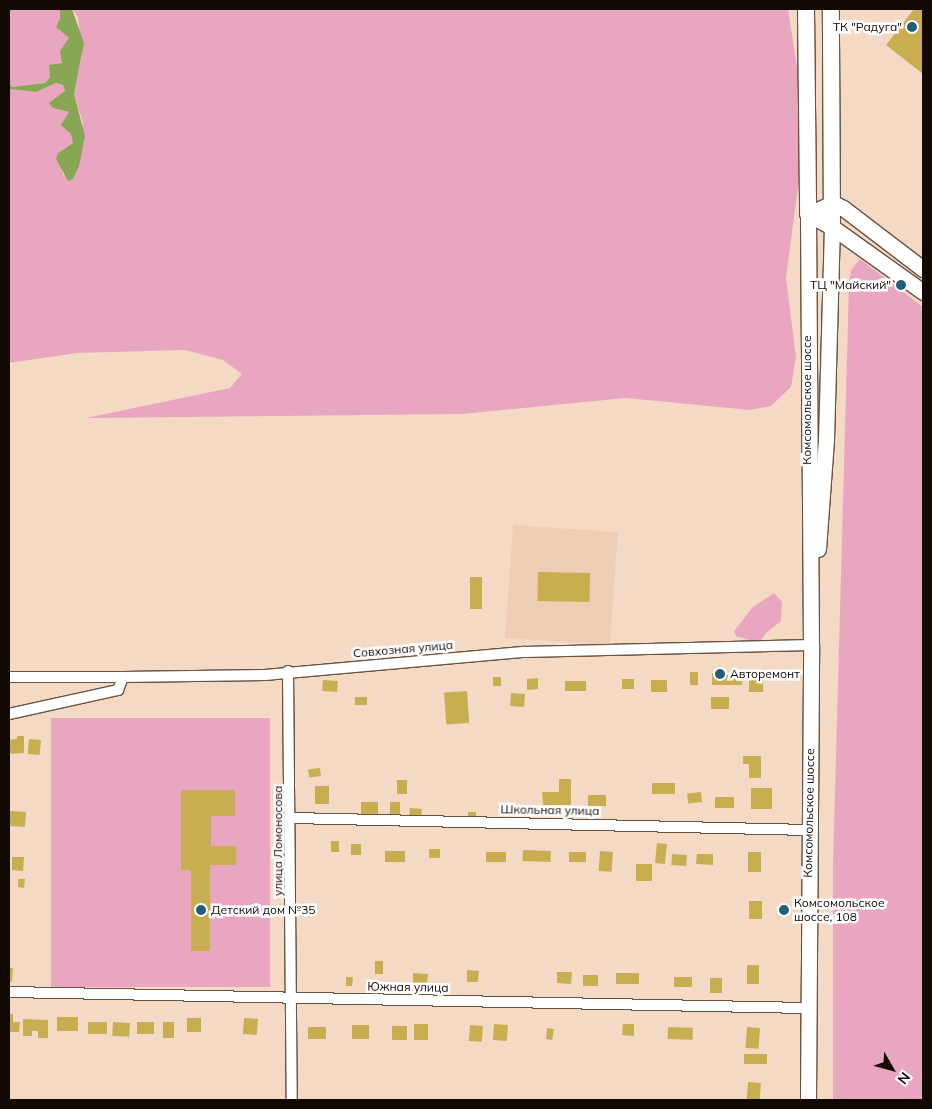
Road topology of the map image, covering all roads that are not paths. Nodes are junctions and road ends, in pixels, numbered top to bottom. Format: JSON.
{"nodes":[{"id":1,"x":806,"y":9,"type":"edge"},
{"id":2,"x":831,"y":9,"type":"edge"},
{"id":3,"x":832,"y":203,"type":"junction"},
{"id":4,"x":808,"y":214,"type":"junction"},
{"id":5,"x":832,"y":227,"type":"junction"},
{"id":6,"x":923,"y":270,"type":"edge"},
{"id":7,"x":923,"y":292,"type":"edge"},
{"id":8,"x":826,"y":440,"type":"junction"},
{"id":9,"x":807,"y":441,"type":"junction"},
{"id":10,"x":811,"y":645,"type":"junction"},
{"id":11,"x":288,"y":671,"type":"junction"},
{"id":12,"x":9,"y":677,"type":"edge"},
{"id":13,"x":123,"y":677,"type":"junction"},
{"id":14,"x":9,"y":714,"type":"edge"},
{"id":15,"x":292,"y":818,"type":"junction"},
{"id":16,"x":808,"y":830,"type":"junction"},
{"id":17,"x":9,"y":992,"type":"edge"},
{"id":18,"x":290,"y":997,"type":"junction"},
{"id":19,"x":808,"y":1008,"type":"junction"},
{"id":20,"x":292,"y":1100,"type":"edge"},
{"id":21,"x":808,"y":1100,"type":"edge"}],
"edges":[{"from":1,"to":4,"type":"main road","name":"Комсомольское шоссе"},
{"from":2,"to":3,"type":"main road","name":"Комсомольское шоссе"},
{"from":3,"to":4,"type":"main road"},
{"from":3,"to":5,"type":"main road","name":"Комсомольское шоссе"},
{"from":3,"to":6,"type":"main road"},
{"from":4,"to":5,"type":"main road"},
{"from":4,"to":9,"type":"main road","name":"Комсомольское шоссе"},
{"from":5,"to":7,"type":"main road"},
{"from":5,"to":8,"type":"main road","name":"Комсомольское шоссе"},
{"from":8,"to":9,"type":"main road"},
{"from":8,"to":10,"type":"main road","name":"Комсомольское шоссе"},
{"from":9,"to":10,"type":"main road","name":"Комсомольское шоссе"},
{"from":10,"to":11,"type":"street","name":"Совхозная улица"},
{"from":10,"to":16,"type":"main road","name":"Комсомольское шоссе"},
{"from":11,"to":13,"type":"street","name":"Совхозная улица"},
{"from":11,"to":15,"type":"street","name":"улица Ломоносова"},
{"from":12,"to":13,"type":"street","name":"Совхозная улица"},
{"from":13,"to":14,"type":"street"},
{"from":15,"to":16,"type":"street","name":"Школьная улица"},
{"from":15,"to":18,"type":"street","name":"улица Ломоносова"},
{"from":16,"to":19,"type":"main road","name":"Комсомольское шоссе"},
{"from":17,"to":18,"type":"street","name":"Южная улица"},
{"from":18,"to":19,"type":"street","name":"Южная улица"},
{"from":18,"to":20,"type":"street","name":"улица Ломоносова"},
{"from":19,"to":21,"type":"main road","name":"Комсомольское шоссе"}]}
